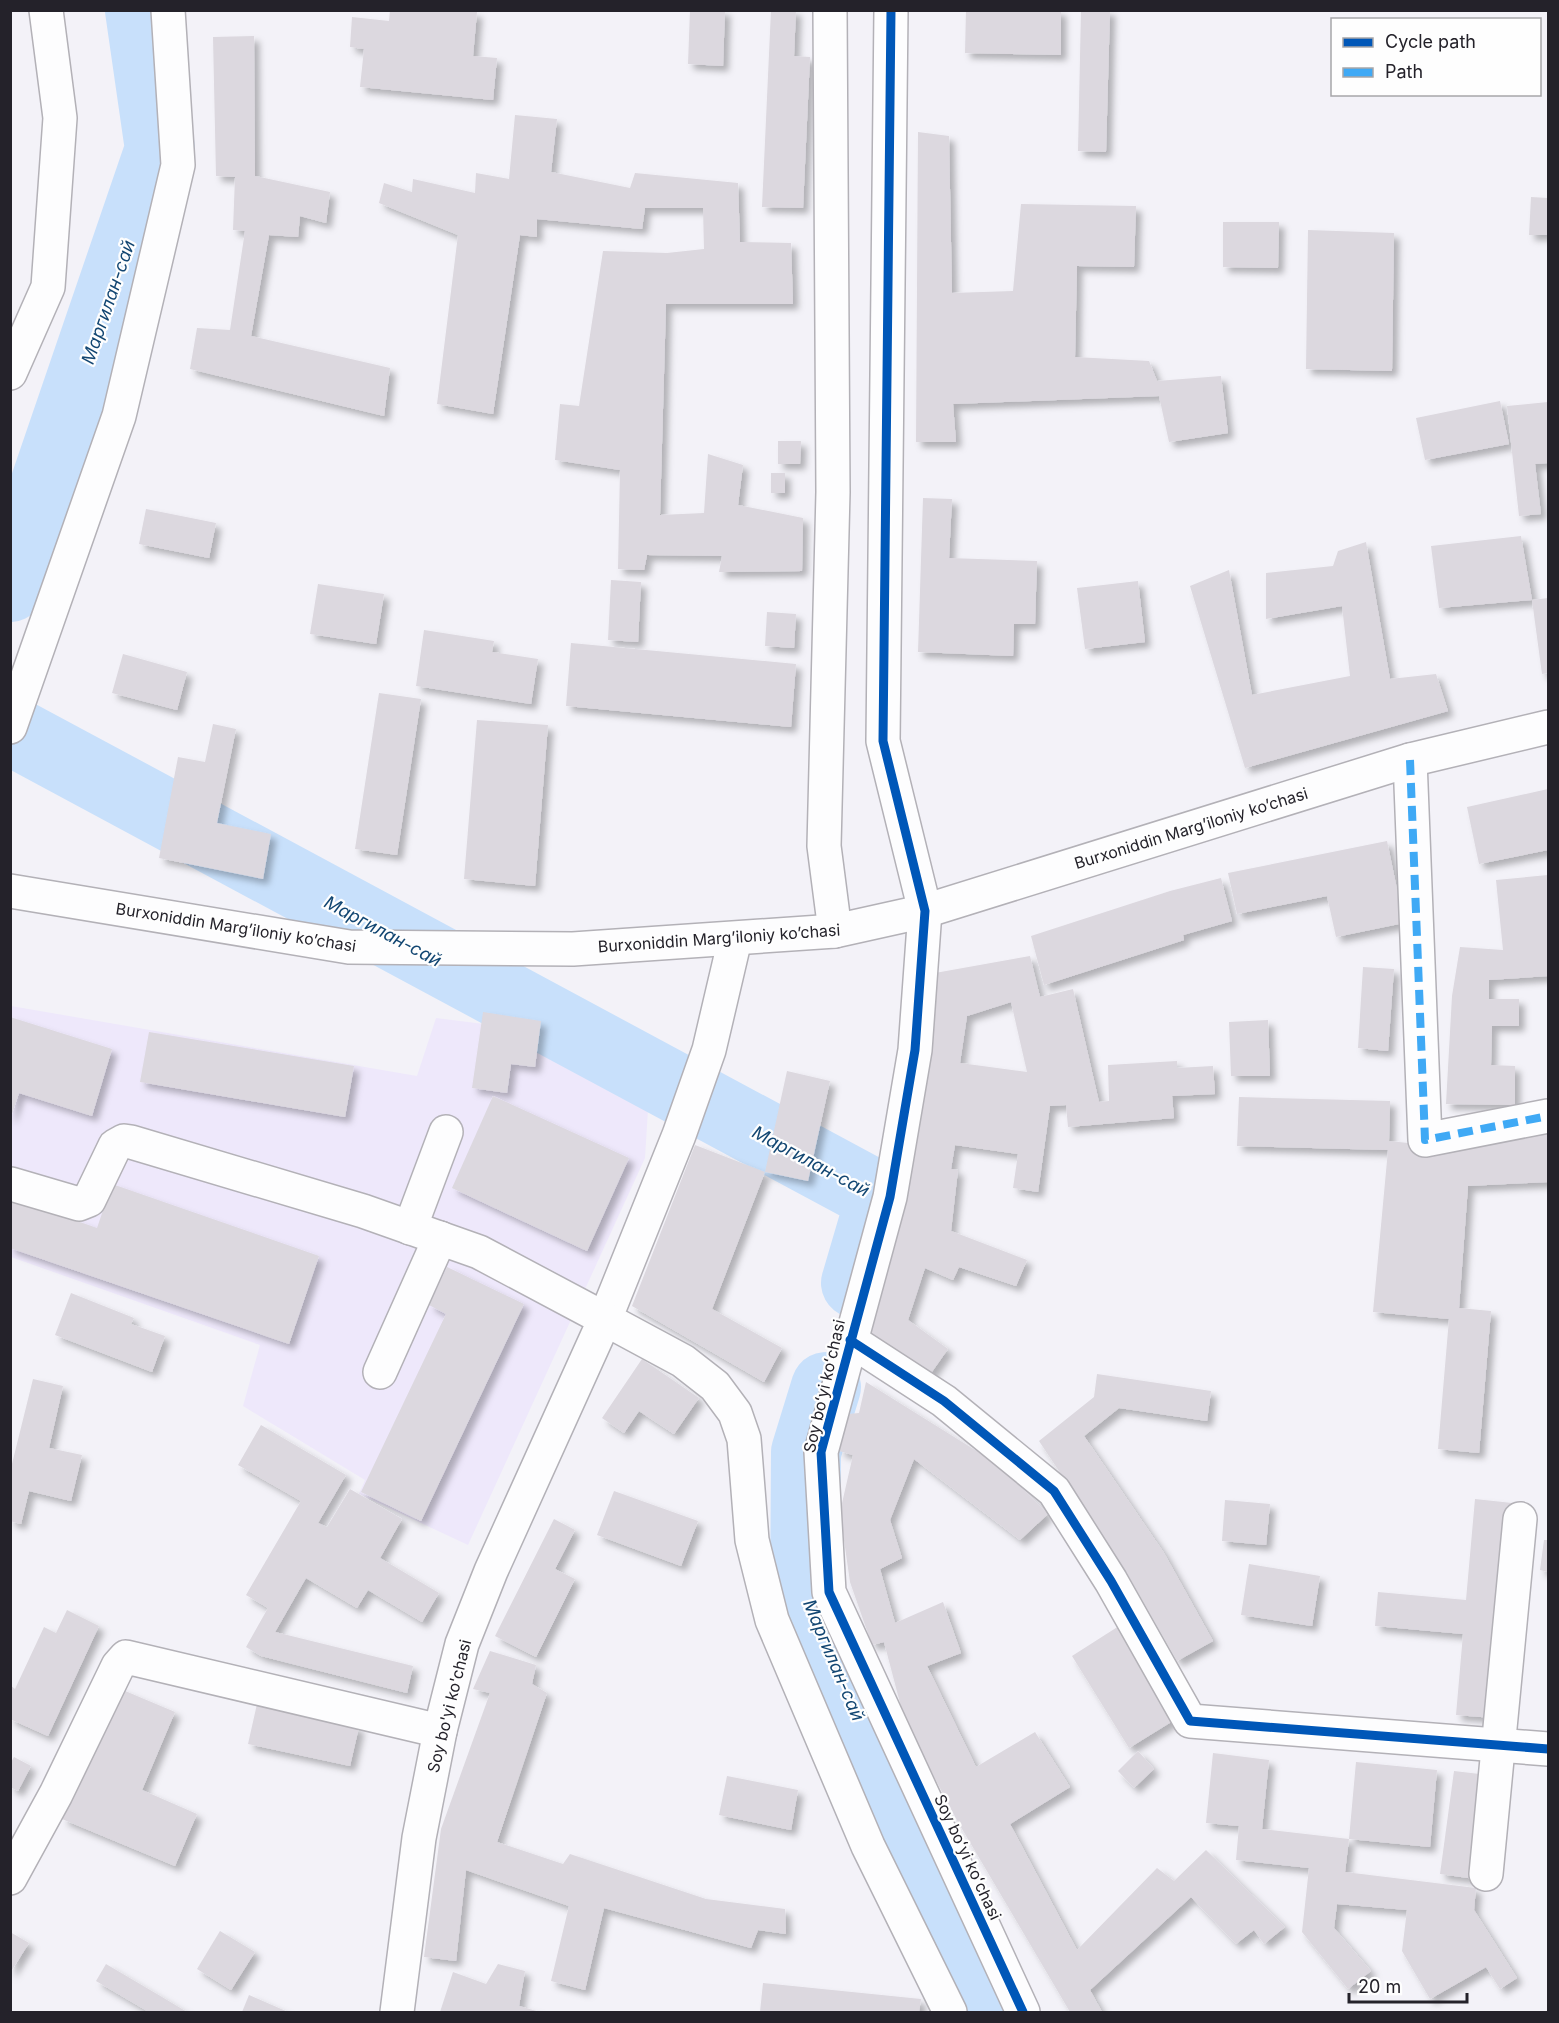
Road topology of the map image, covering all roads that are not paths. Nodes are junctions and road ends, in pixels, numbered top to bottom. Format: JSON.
{"nodes":[{"id":1,"x":46,"y":10,"type":"edge"},
{"id":2,"x":168,"y":10,"type":"edge"},
{"id":3,"x":830,"y":10,"type":"edge"},
{"id":4,"x":891,"y":10,"type":"edge"},
{"id":5,"x":10,"y":373,"type":"edge"},
{"id":6,"x":10,"y":727,"type":"edge"},
{"id":7,"x":1548,"y":727,"type":"edge"},
{"id":8,"x":1410,"y":760,"type":"junction"},
{"id":9,"x":10,"y":891,"type":"edge"},
{"id":10,"x":925,"y":911,"type":"junction"},
{"id":11,"x":835,"y":931,"type":"junction"},
{"id":12,"x":735,"y":939,"type":"junction"},
{"id":13,"x":1548,"y":1116,"type":"edge"},
{"id":14,"x":446,"y":1132,"type":"dead end"},
{"id":15,"x":11,"y":1184,"type":"edge"},
{"id":16,"x":410,"y":1228,"type":"junction"},
{"id":17,"x":440,"y":1238,"type":"junction"},
{"id":18,"x":605,"y":1319,"type":"junction"},
{"id":19,"x":850,"y":1340,"type":"junction"},
{"id":20,"x":380,"y":1372,"type":"dead end"},
{"id":21,"x":1520,"y":1519,"type":"dead end"},
{"id":22,"x":440,"y":1731,"type":"junction"},
{"id":23,"x":1499,"y":1745,"type":"junction"},
{"id":24,"x":1548,"y":1749,"type":"edge"},
{"id":25,"x":1486,"y":1874,"type":"dead end"},
{"id":26,"x":10,"y":1878,"type":"edge"},
{"id":27,"x":397,"y":2013,"type":"edge"},
{"id":28,"x":950,"y":2013,"type":"edge"},
{"id":29,"x":1023,"y":2013,"type":"edge"}],
"edges":[{"from":1,"to":5,"type":"street"},
{"from":2,"to":6,"type":"street"},
{"from":3,"to":11,"type":"street"},
{"from":4,"to":10,"type":"street","name":"Soy boʻyi koʻchasi"},
{"from":7,"to":8,"type":"street","name":"Burxoniddin Marg’iloniy ko’chasi"},
{"from":8,"to":10,"type":"street","name":"Burxoniddin Marg’iloniy ko’chasi"},
{"from":8,"to":13,"type":"street"},
{"from":9,"to":12,"type":"street","name":"Burxoniddin Marg’iloniy ko’chasi"},
{"from":10,"to":11,"type":"street","name":"Burxoniddin Marg’iloniy ko’chasi"},
{"from":10,"to":19,"type":"street","name":"Soy boʻyi koʻchasi"},
{"from":11,"to":12,"type":"street","name":"Burxoniddin Marg’iloniy ko’chasi"},
{"from":12,"to":18,"type":"street"},
{"from":14,"to":16,"type":"street"},
{"from":15,"to":16,"type":"street"},
{"from":16,"to":17,"type":"street"},
{"from":17,"to":18,"type":"street"},
{"from":17,"to":20,"type":"street"},
{"from":18,"to":22,"type":"street","name":"Soy bo'yi ko'chasi"},
{"from":18,"to":28,"type":"street"},
{"from":19,"to":23,"type":"street"},
{"from":19,"to":29,"type":"street","name":"Soy boʻyi koʻchasi"},
{"from":21,"to":23,"type":"street"},
{"from":22,"to":26,"type":"street"},
{"from":22,"to":27,"type":"street","name":"Soy bo'yi ko'chasi"},
{"from":23,"to":24,"type":"street"},
{"from":23,"to":25,"type":"street"}]}
